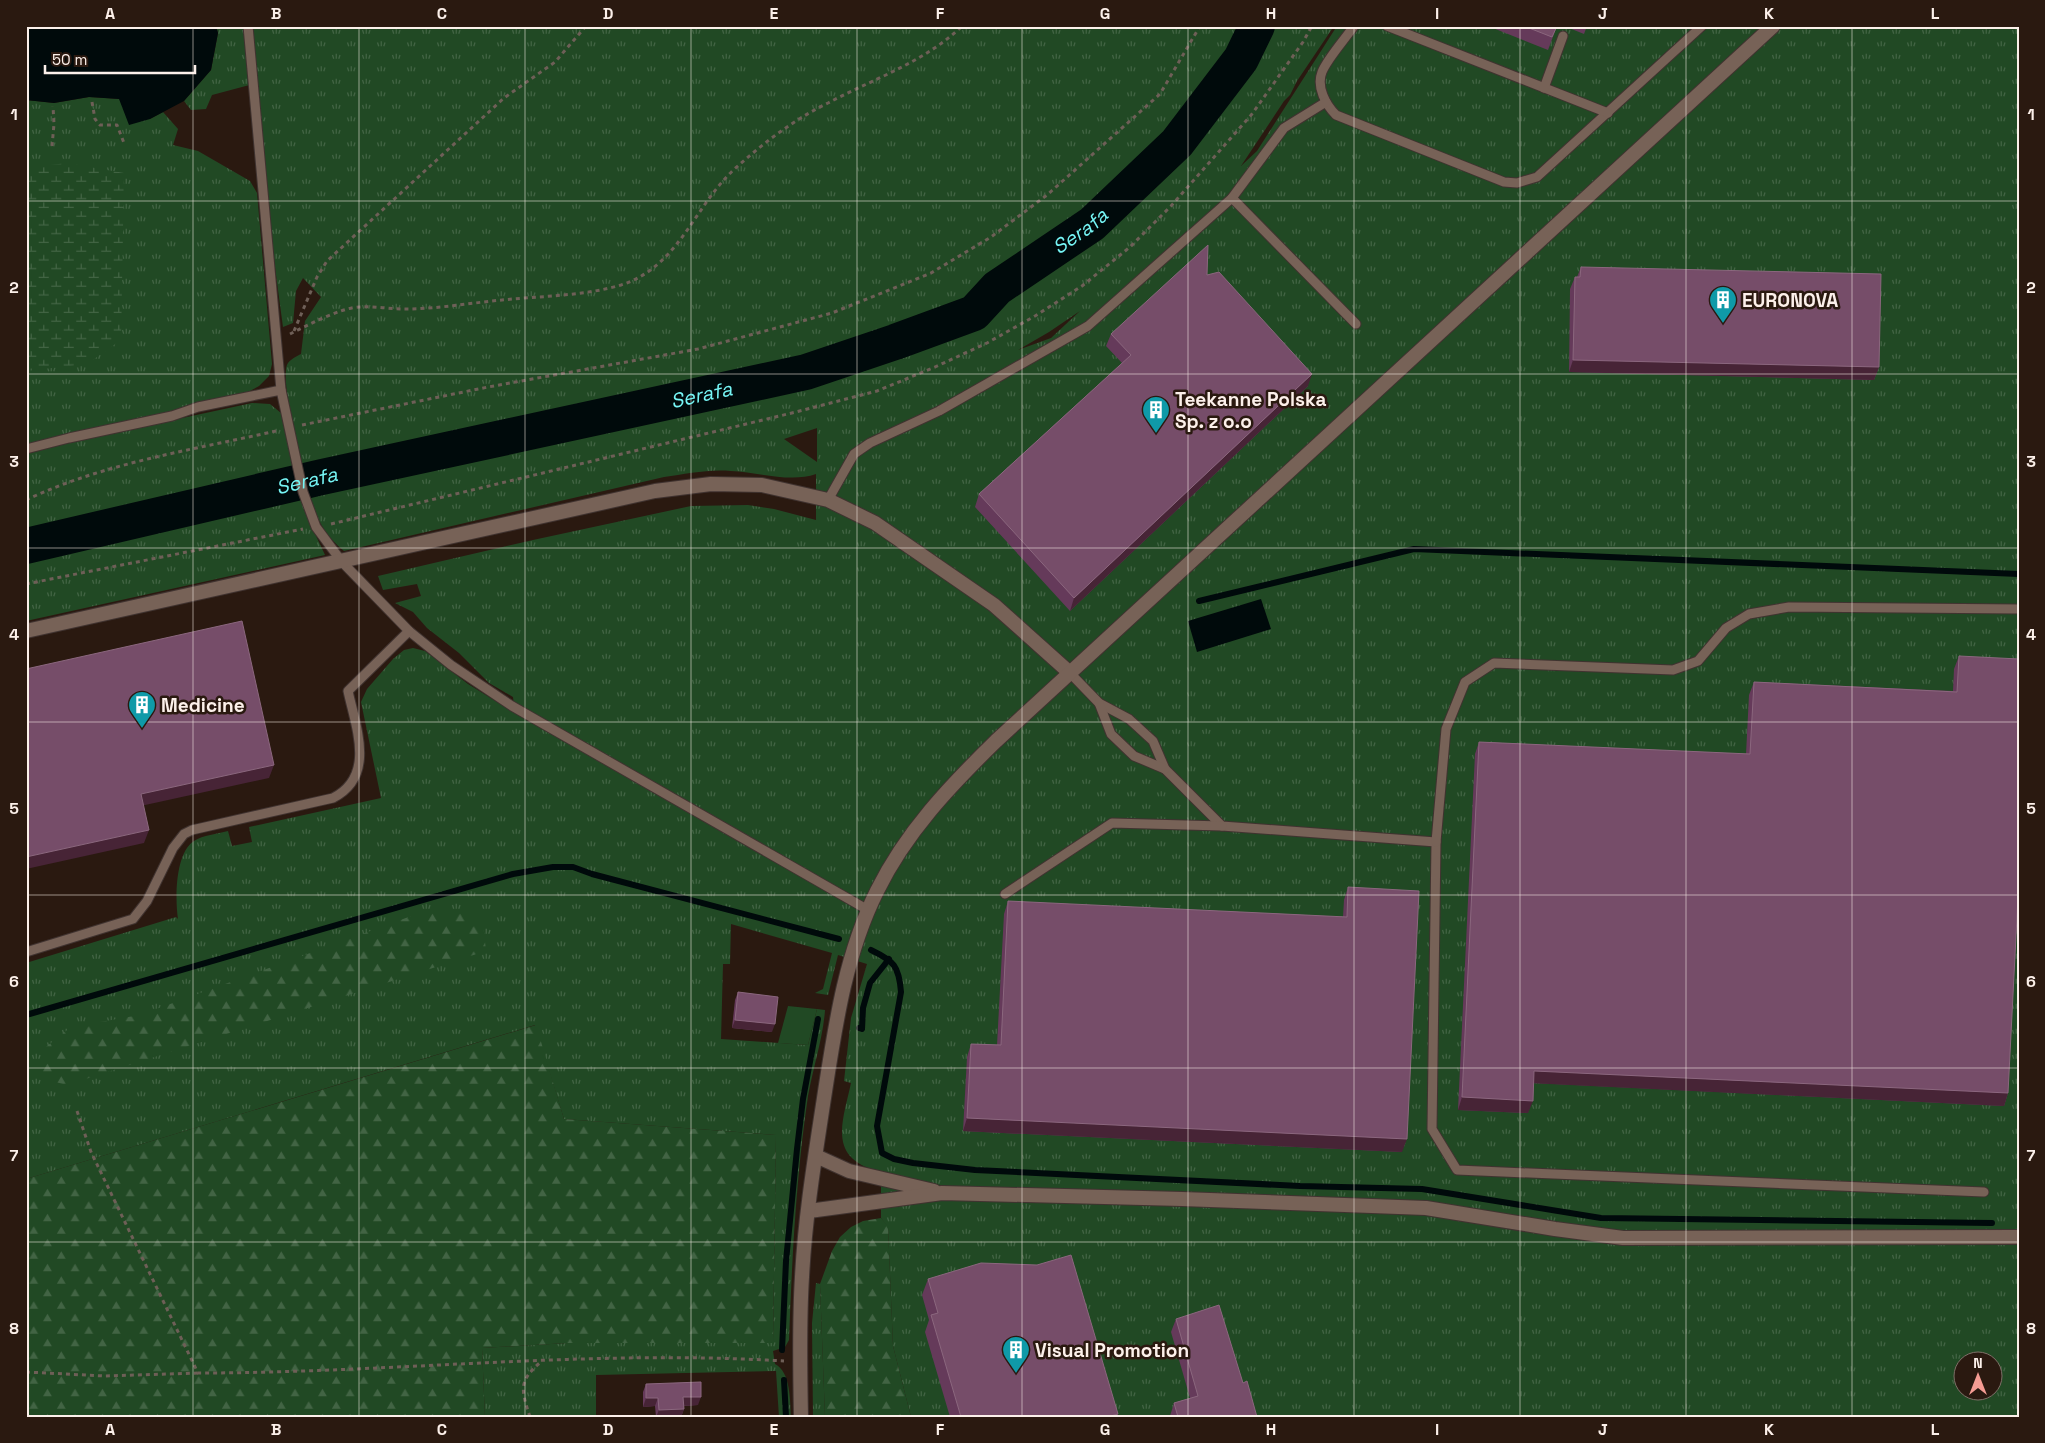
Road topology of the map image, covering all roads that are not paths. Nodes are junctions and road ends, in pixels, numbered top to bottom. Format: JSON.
{"nodes":[{"id":1,"x":248,"y":26,"type":"edge"},
{"id":2,"x":1354,"y":26,"type":"edge"},
{"id":3,"x":1387,"y":26,"type":"edge"},
{"id":4,"x":1702,"y":26,"type":"edge"},
{"id":5,"x":1773,"y":26,"type":"edge"},
{"id":6,"x":1563,"y":36,"type":"dead end"},
{"id":7,"x":1544,"y":88,"type":"junction"},
{"id":8,"x":1326,"y":102,"type":"junction"},
{"id":9,"x":1608,"y":113,"type":"junction"},
{"id":10,"x":1232,"y":198,"type":"junction"},
{"id":11,"x":1356,"y":324,"type":"dead end"},
{"id":12,"x":281,"y":390,"type":"junction"},
{"id":13,"x":26,"y":449,"type":"edge"},
{"id":14,"x":828,"y":500,"type":"junction"},
{"id":15,"x":342,"y":562,"type":"junction"},
{"id":16,"x":2019,"y":609,"type":"edge"},
{"id":17,"x":26,"y":631,"type":"edge"},
{"id":18,"x":409,"y":631,"type":"junction"},
{"id":19,"x":1070,"y":673,"type":"junction"},
{"id":20,"x":1099,"y":702,"type":"junction"},
{"id":21,"x":1165,"y":769,"type":"junction"},
{"id":22,"x":1222,"y":826,"type":"junction"},
{"id":23,"x":1436,"y":842,"type":"junction"},
{"id":24,"x":1005,"y":894,"type":"dead end"},
{"id":25,"x":868,"y":910,"type":"junction"},
{"id":26,"x":26,"y":952,"type":"edge"},
{"id":27,"x":816,"y":1156,"type":"junction"},
{"id":28,"x":1984,"y":1192,"type":"dead end"},
{"id":29,"x":942,"y":1193,"type":"junction"},
{"id":30,"x":809,"y":1211,"type":"junction"},
{"id":31,"x":2019,"y":1237,"type":"edge"},
{"id":32,"x":801,"y":1417,"type":"edge"}],
"edges":[{"from":1,"to":12,"type":"lane"},
{"from":2,"to":8,"type":"lane"},
{"from":3,"to":7,"type":"lane"},
{"from":4,"to":9,"type":"lane"},
{"from":5,"to":19,"type":"street"},
{"from":6,"to":7,"type":"lane"},
{"from":7,"to":9,"type":"lane"},
{"from":8,"to":9,"type":"lane"},
{"from":8,"to":10,"type":"lane"},
{"from":10,"to":11,"type":"lane"},
{"from":10,"to":14,"type":"lane"},
{"from":12,"to":13,"type":"lane"},
{"from":12,"to":15,"type":"lane"},
{"from":14,"to":15,"type":"street"},
{"from":14,"to":19,"type":"street"},
{"from":15,"to":17,"type":"street"},
{"from":15,"to":18,"type":"lane"},
{"from":16,"to":23,"type":"lane"},
{"from":18,"to":25,"type":"lane"},
{"from":18,"to":26,"type":"lane"},
{"from":19,"to":20,"type":"lane"},
{"from":19,"to":25,"type":"street"},
{"from":20,"to":21,"type":"lane"},
{"from":20,"to":21,"type":"lane"},
{"from":21,"to":22,"type":"lane"},
{"from":22,"to":23,"type":"lane"},
{"from":22,"to":24,"type":"lane"},
{"from":23,"to":28,"type":"lane"},
{"from":25,"to":27,"type":"street"},
{"from":27,"to":29,"type":"street"},
{"from":27,"to":30,"type":"street"},
{"from":29,"to":30,"type":"street"},
{"from":29,"to":31,"type":"street"},
{"from":30,"to":32,"type":"street"}]}
